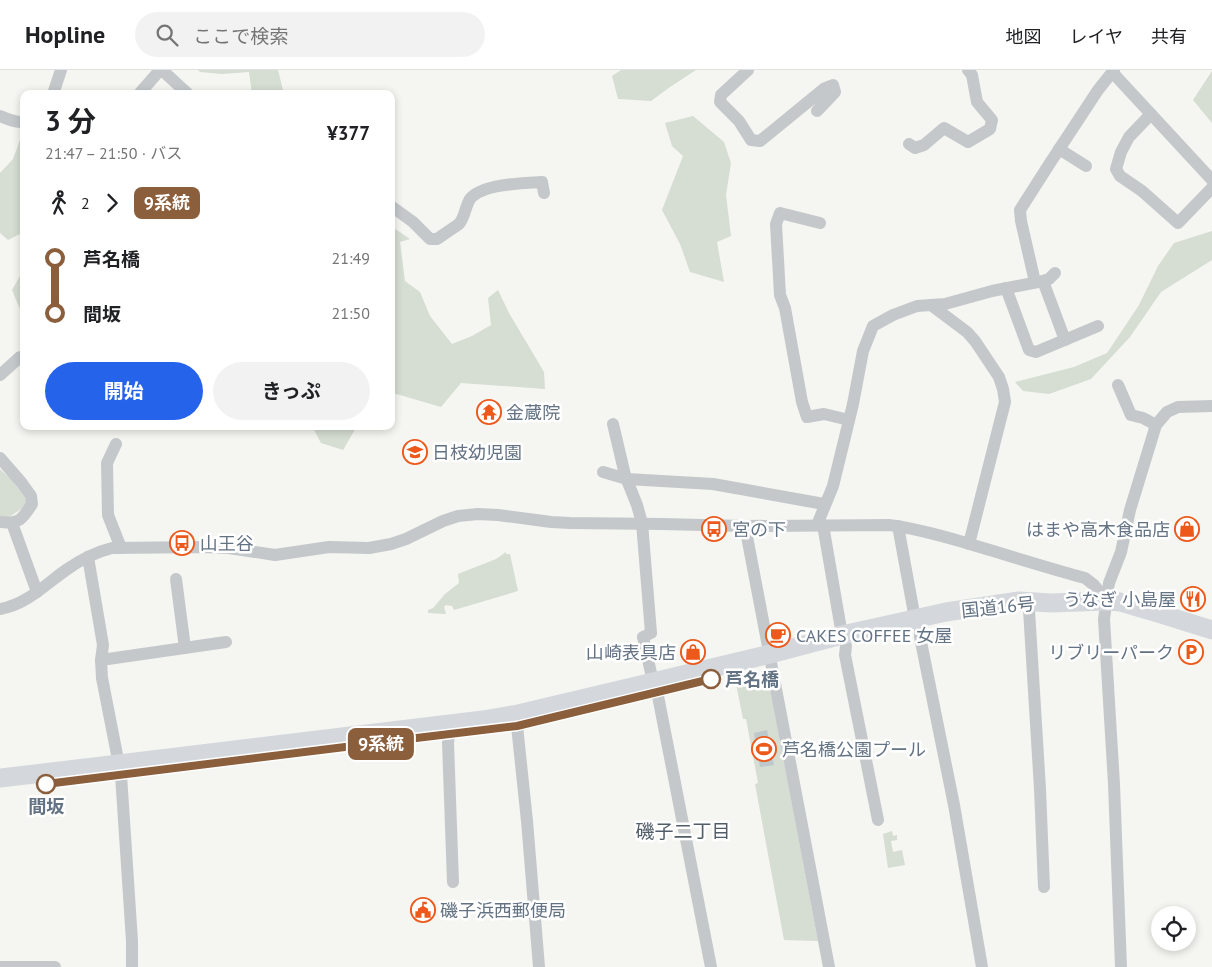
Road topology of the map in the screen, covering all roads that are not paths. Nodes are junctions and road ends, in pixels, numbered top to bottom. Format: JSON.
{"nodes":[{"id":1,"x":61,"y":70,"type":"edge"},
{"id":2,"x":161,"y":70,"type":"edge"},
{"id":3,"x":748,"y":70,"type":"edge"},
{"id":4,"x":968,"y":70,"type":"edge"},
{"id":5,"x":1113,"y":71,"type":"edge"},
{"id":6,"x":54,"y":90,"type":"edge"},
{"id":7,"x":143,"y":90,"type":"edge"},
{"id":8,"x":184,"y":90,"type":"edge"},
{"id":9,"x":817,"y":111,"type":"dead end"},
{"id":10,"x":1151,"y":114,"type":"junction"},
{"id":11,"x":0,"y":116,"type":"edge"},
{"id":12,"x":20,"y":123,"type":"edge"},
{"id":13,"x":909,"y":144,"type":"dead end"},
{"id":14,"x":1059,"y":149,"type":"junction"},
{"id":15,"x":1086,"y":166,"type":"dead end"},
{"id":16,"x":1212,"y":180,"type":"edge"},
{"id":17,"x":1212,"y":188,"type":"edge"},
{"id":18,"x":544,"y":193,"type":"dead end"},
{"id":19,"x":395,"y":209,"type":"edge"},
{"id":20,"x":820,"y":223,"type":"dead end"},
{"id":21,"x":1055,"y":272,"type":"dead end"},
{"id":22,"x":1039,"y":281,"type":"junction"},
{"id":23,"x":1006,"y":288,"type":"junction"},
{"id":24,"x":931,"y":305,"type":"junction"},
{"id":25,"x":1098,"y":326,"type":"dead end"},
{"id":26,"x":1065,"y":340,"type":"junction"},
{"id":27,"x":20,"y":358,"type":"dead end"},
{"id":28,"x":0,"y":375,"type":"edge"},
{"id":29,"x":1118,"y":385,"type":"dead end"},
{"id":30,"x":1212,"y":406,"type":"edge"},
{"id":31,"x":849,"y":420,"type":"junction"},
{"id":32,"x":613,"y":424,"type":"dead end"},
{"id":33,"x":1156,"y":425,"type":"junction"},
{"id":34,"x":116,"y":444,"type":"dead end"},
{"id":35,"x":0,"y":458,"type":"edge"},
{"id":36,"x":602,"y":472,"type":"dead end"},
{"id":37,"x":627,"y":479,"type":"junction"},
{"id":38,"x":824,"y":504,"type":"junction"},
{"id":39,"x":6,"y":523,"type":"edge"},
{"id":40,"x":642,"y":524,"type":"junction"},
{"id":41,"x":820,"y":525,"type":"junction"},
{"id":42,"x":745,"y":526,"type":"junction"},
{"id":43,"x":898,"y":526,"type":"junction"},
{"id":44,"x":969,"y":544,"type":"junction"},
{"id":45,"x":121,"y":548,"type":"junction"},
{"id":46,"x":88,"y":557,"type":"junction"},
{"id":47,"x":176,"y":579,"type":"dead end"},
{"id":48,"x":37,"y":592,"type":"junction"},
{"id":49,"x":1107,"y":601,"type":"junction"},
{"id":50,"x":1051,"y":603,"type":"junction"},
{"id":51,"x":0,"y":609,"type":"edge"},
{"id":52,"x":1029,"y":610,"type":"junction"},
{"id":53,"x":918,"y":623,"type":"junction"},
{"id":54,"x":1212,"y":630,"type":"edge"},
{"id":55,"x":844,"y":640,"type":"junction"},
{"id":56,"x":226,"y":642,"type":"dead end"},
{"id":57,"x":185,"y":648,"type":"junction"},
{"id":58,"x":101,"y":660,"type":"junction"},
{"id":59,"x":771,"y":660,"type":"junction"},
{"id":60,"x":655,"y":687,"type":"junction"},
{"id":61,"x":517,"y":726,"type":"junction"},
{"id":62,"x":449,"y":735,"type":"junction"},
{"id":63,"x":120,"y":770,"type":"junction"},
{"id":64,"x":0,"y":778,"type":"edge"},
{"id":65,"x":0,"y":789,"type":"edge"},
{"id":66,"x":878,"y":820,"type":"dead end"},
{"id":67,"x":453,"y":882,"type":"dead end"},
{"id":68,"x":1044,"y":887,"type":"dead end"},
{"id":69,"x":0,"y":967,"type":"edge"},
{"id":70,"x":55,"y":967,"type":"edge"},
{"id":71,"x":132,"y":967,"type":"edge"},
{"id":72,"x":540,"y":967,"type":"edge"},
{"id":73,"x":711,"y":967,"type":"edge"},
{"id":74,"x":829,"y":967,"type":"edge"},
{"id":75,"x":982,"y":967,"type":"edge"},
{"id":76,"x":1121,"y":967,"type":"edge"}],
"edges":[{"from":1,"to":6,"type":"street"},
{"from":2,"to":7,"type":"street"},
{"from":2,"to":8,"type":"street"},
{"from":3,"to":9,"type":"street"},
{"from":4,"to":13,"type":"street"},
{"from":5,"to":10,"type":"street"},
{"from":5,"to":14,"type":"street"},
{"from":10,"to":16,"type":"street"},
{"from":10,"to":17,"type":"street"},
{"from":11,"to":12,"type":"street"},
{"from":14,"to":15,"type":"street"},
{"from":14,"to":22,"type":"street"},
{"from":18,"to":19,"type":"street"},
{"from":20,"to":31,"type":"street"},
{"from":21,"to":22,"type":"street"},
{"from":22,"to":23,"type":"street"},
{"from":22,"to":26,"type":"street"},
{"from":23,"to":24,"type":"street"},
{"from":23,"to":26,"type":"street"},
{"from":24,"to":31,"type":"street"},
{"from":24,"to":44,"type":"street"},
{"from":25,"to":26,"type":"street"},
{"from":27,"to":28,"type":"street"},
{"from":29,"to":33,"type":"street"},
{"from":30,"to":33,"type":"street"},
{"from":31,"to":38,"type":"street"},
{"from":32,"to":37,"type":"street"},
{"from":33,"to":49,"type":"street"},
{"from":34,"to":45,"type":"street"},
{"from":35,"to":39,"type":"street"},
{"from":36,"to":37,"type":"street"},
{"from":37,"to":38,"type":"street"},
{"from":37,"to":40,"type":"street"},
{"from":38,"to":41,"type":"street"},
{"from":39,"to":48,"type":"street"},
{"from":40,"to":42,"type":"street"},
{"from":40,"to":45,"type":"street"},
{"from":40,"to":60,"type":"street"},
{"from":41,"to":42,"type":"street"},
{"from":41,"to":43,"type":"street"},
{"from":41,"to":55,"type":"street"},
{"from":42,"to":59,"type":"street"},
{"from":43,"to":44,"type":"street"},
{"from":43,"to":53,"type":"street"},
{"from":44,"to":49,"type":"street"},
{"from":45,"to":46,"type":"street"},
{"from":46,"to":48,"type":"street"},
{"from":46,"to":58,"type":"street"},
{"from":47,"to":57,"type":"street"},
{"from":48,"to":51,"type":"street"},
{"from":49,"to":50,"type":"highway","name":"国道16号"},
{"from":49,"to":54,"type":"highway","name":"国道16号"},
{"from":49,"to":76,"type":"street"},
{"from":50,"to":52,"type":"highway","name":"国道16号"},
{"from":50,"to":53,"type":"highway","name":"国道16号"},
{"from":52,"to":53,"type":"highway","name":"国道16号"},
{"from":52,"to":68,"type":"street"},
{"from":53,"to":55,"type":"highway","name":"国道16号"},
{"from":53,"to":75,"type":"street"},
{"from":55,"to":59,"type":"highway","name":"国道16号"},
{"from":55,"to":66,"type":"street"},
{"from":56,"to":57,"type":"street"},
{"from":57,"to":58,"type":"street"},
{"from":58,"to":63,"type":"street"},
{"from":59,"to":60,"type":"highway","name":"国道16号"},
{"from":59,"to":74,"type":"street"},
{"from":60,"to":61,"type":"highway","name":"国道16号"},
{"from":60,"to":63,"type":"highway","name":"国道16号"},
{"from":60,"to":73,"type":"street"},
{"from":61,"to":62,"type":"highway","name":"国道16号"},
{"from":61,"to":72,"type":"street"},
{"from":62,"to":63,"type":"highway","name":"国道16号"},
{"from":62,"to":67,"type":"street"},
{"from":63,"to":64,"type":"highway","name":"国道16号"},
{"from":63,"to":65,"type":"highway","name":"国道16号"},
{"from":63,"to":71,"type":"street"},
{"from":69,"to":70,"type":"street"}]}
